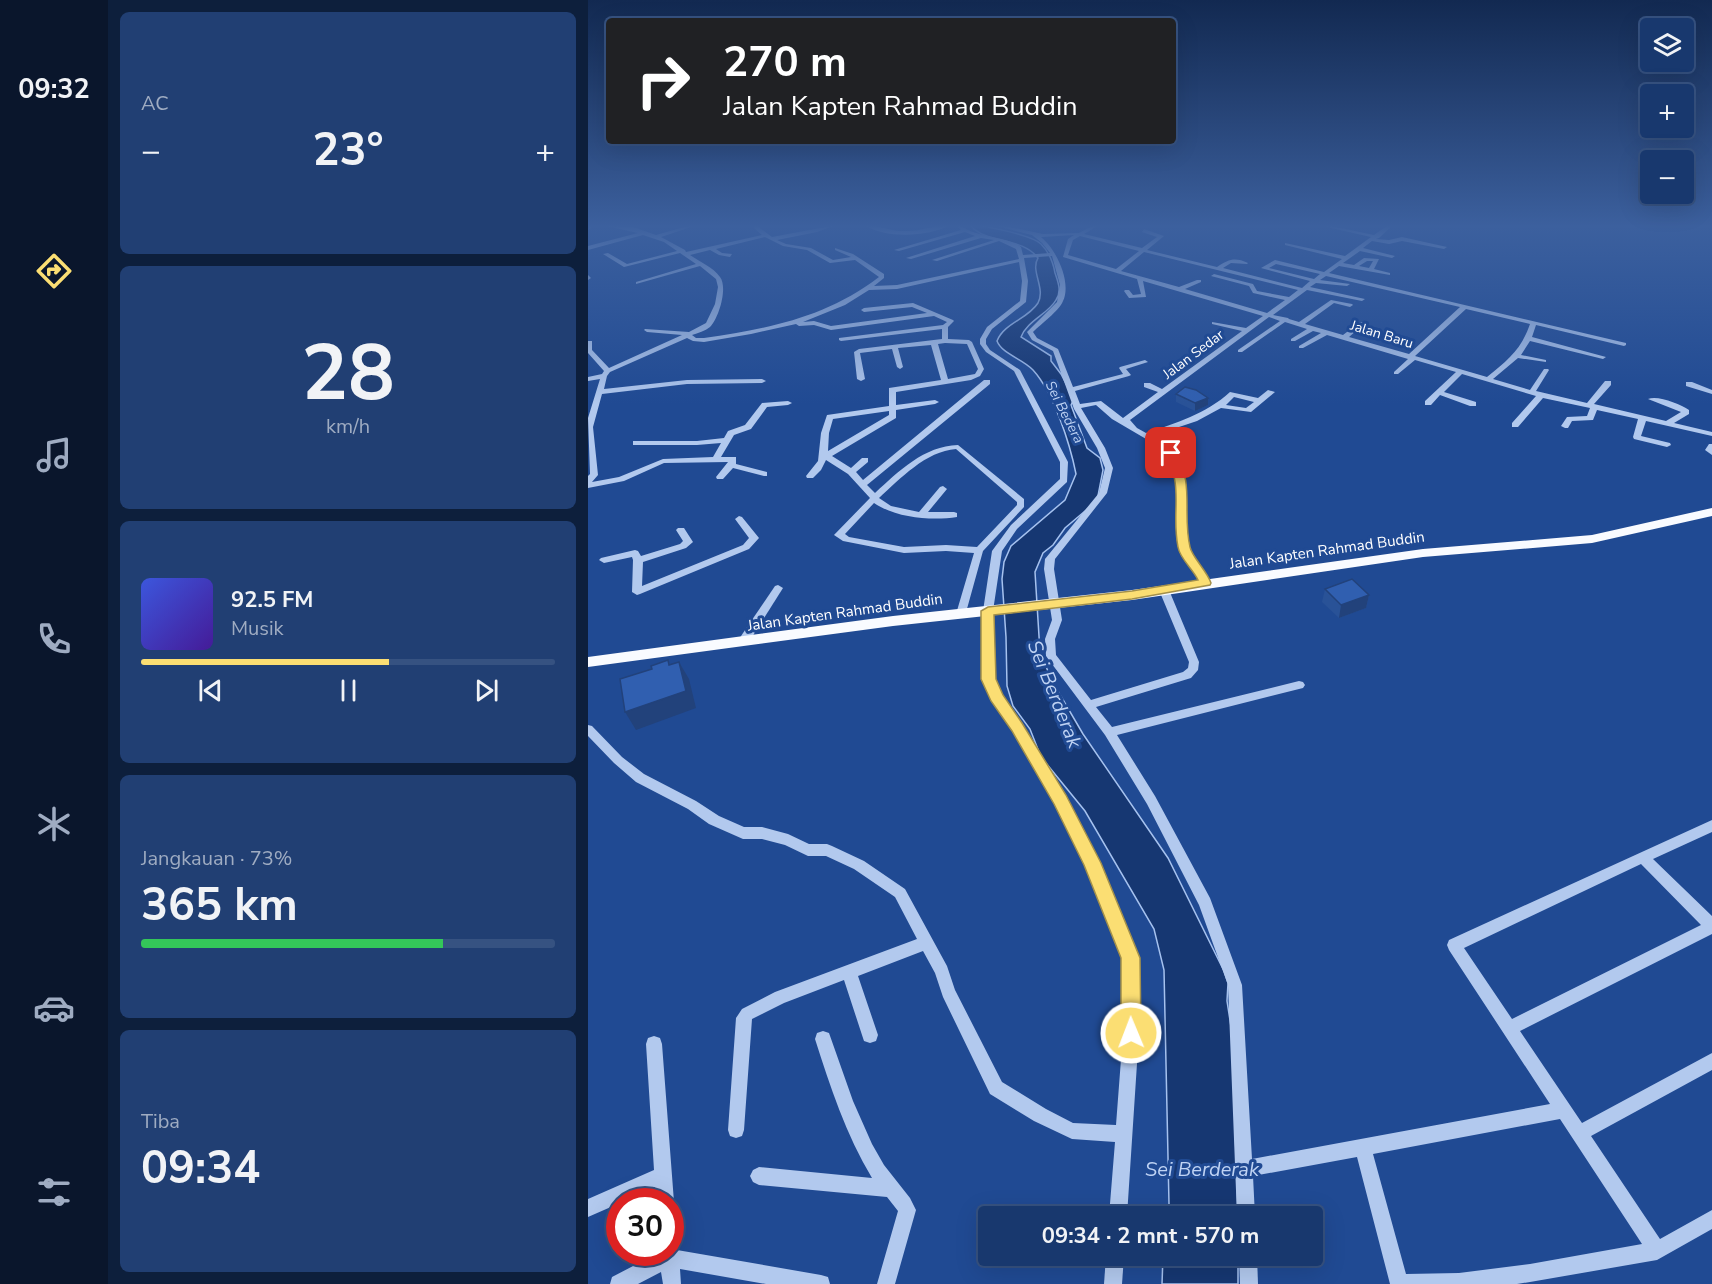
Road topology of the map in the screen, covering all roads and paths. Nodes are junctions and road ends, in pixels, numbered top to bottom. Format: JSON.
{"nodes":[{"id":1,"x":720,"y":285,"type":"edge"},
{"id":2,"x":871,"y":285,"type":"edge"},
{"id":3,"x":906,"y":285,"type":"edge"},
{"id":4,"x":1024,"y":285,"type":"edge"},
{"id":5,"x":1063,"y":285,"type":"edge"},
{"id":6,"x":1142,"y":285,"type":"edge"},
{"id":7,"x":1162,"y":285,"type":"edge"},
{"id":8,"x":1190,"y":285,"type":"edge"},
{"id":9,"x":1251,"y":285,"type":"edge"},
{"id":10,"x":1282,"y":285,"type":"edge"},
{"id":11,"x":1311,"y":285,"type":"edge"},
{"id":12,"x":1350,"y":285,"type":"edge"},
{"id":13,"x":1374,"y":285,"type":"edge"},
{"id":14,"x":1359,"y":286,"type":"dead end"},
{"id":15,"x":867,"y":288,"type":"junction"},
{"id":16,"x":1305,"y":289,"type":"junction"},
{"id":17,"x":1179,"y":290,"type":"junction"},
{"id":18,"x":1127,"y":291,"type":"dead end"},
{"id":19,"x":1292,"y":299,"type":"junction"},
{"id":20,"x":1362,"y":299,"type":"dead end"},
{"id":21,"x":1350,"y":305,"type":"dead end"},
{"id":22,"x":1464,"y":307,"type":"junction"},
{"id":23,"x":864,"y":310,"type":"dead end"},
{"id":24,"x":935,"y":314,"type":"junction"},
{"id":25,"x":1269,"y":314,"type":"junction"},
{"id":26,"x":1286,"y":319,"type":"junction"},
{"id":27,"x":1534,"y":322,"type":"junction"},
{"id":28,"x":794,"y":323,"type":"junction"},
{"id":29,"x":1214,"y":323,"type":"dead end"},
{"id":30,"x":1362,"y":323,"type":"dead end"},
{"id":31,"x":1301,"y":324,"type":"junction"},
{"id":32,"x":945,"y":327,"type":"junction"},
{"id":33,"x":1313,"y":328,"type":"junction"},
{"id":34,"x":647,"y":330,"type":"dead end"},
{"id":35,"x":1245,"y":330,"type":"junction"},
{"id":36,"x":1327,"y":332,"type":"junction"},
{"id":37,"x":691,"y":335,"type":"junction"},
{"id":38,"x":1345,"y":337,"type":"junction"},
{"id":39,"x":842,"y":339,"type":"dead end"},
{"id":40,"x":1530,"y":339,"type":"junction"},
{"id":41,"x":1293,"y":340,"type":"dead end"},
{"id":42,"x":945,"y":341,"type":"junction"},
{"id":43,"x":590,"y":342,"type":"dead end"},
{"id":44,"x":934,"y":342,"type":"junction"},
{"id":45,"x":1624,"y":344,"type":"dead end"},
{"id":46,"x":894,"y":346,"type":"junction"},
{"id":47,"x":1301,"y":348,"type":"dead end"},
{"id":48,"x":1240,"y":351,"type":"dead end"},
{"id":49,"x":1518,"y":356,"type":"junction"},
{"id":50,"x":1412,"y":357,"type":"junction"},
{"id":51,"x":1604,"y":357,"type":"dead end"},
{"id":52,"x":1145,"y":362,"type":"dead end"},
{"id":53,"x":900,"y":367,"type":"dead end"},
{"id":54,"x":1461,"y":372,"type":"junction"},
{"id":55,"x":1396,"y":373,"type":"dead end"},
{"id":56,"x":606,"y":374,"type":"junction"},
{"id":57,"x":861,"y":379,"type":"dead end"},
{"id":58,"x":1489,"y":379,"type":"junction"},
{"id":59,"x":588,"y":380,"type":"edge"},
{"id":60,"x":762,"y":381,"type":"dead end"},
{"id":61,"x":945,"y":382,"type":"junction"},
{"id":62,"x":987,"y":382,"type":"dead end"},
{"id":63,"x":1608,"y":383,"type":"dead end"},
{"id":64,"x":1689,"y":384,"type":"dead end"},
{"id":65,"x":1147,"y":385,"type":"dead end"},
{"id":66,"x":1071,"y":390,"type":"junction"},
{"id":67,"x":598,"y":392,"type":"junction"},
{"id":68,"x":1163,"y":392,"type":"junction"},
{"id":69,"x":1271,"y":392,"type":"dead end"},
{"id":70,"x":1532,"y":392,"type":"junction"},
{"id":71,"x":1712,"y":392,"type":"edge"},
{"id":72,"x":1440,"y":393,"type":"junction"},
{"id":73,"x":1541,"y":394,"type":"junction"},
{"id":74,"x":1652,"y":399,"type":"dead end"},
{"id":75,"x":1260,"y":401,"type":"junction"},
{"id":76,"x":935,"y":402,"type":"dead end"},
{"id":77,"x":788,"y":403,"type":"dead end"},
{"id":78,"x":1428,"y":403,"type":"dead end"},
{"id":79,"x":1473,"y":404,"type":"dead end"},
{"id":80,"x":1078,"y":406,"type":"junction"},
{"id":81,"x":1220,"y":406,"type":"junction"},
{"id":82,"x":1592,"y":406,"type":"junction"},
{"id":83,"x":892,"y":408,"type":"junction"},
{"id":84,"x":1642,"y":416,"type":"junction"},
{"id":85,"x":1127,"y":421,"type":"junction"},
{"id":86,"x":1669,"y":423,"type":"junction"},
{"id":87,"x":1515,"y":425,"type":"dead end"},
{"id":88,"x":1565,"y":426,"type":"dead end"},
{"id":89,"x":588,"y":428,"type":"edge"},
{"id":90,"x":1712,"y":434,"type":"edge"},
{"id":91,"x":1147,"y":435,"type":"junction"},
{"id":92,"x":728,"y":441,"type":"junction"},
{"id":93,"x":636,"y":443,"type":"dead end"},
{"id":94,"x":666,"y":444,"type":"junction"},
{"id":95,"x":1666,"y":445,"type":"dead end"},
{"id":96,"x":1712,"y":446,"type":"edge"},
{"id":97,"x":1712,"y":453,"type":"edge"},
{"id":98,"x":825,"y":456,"type":"junction"},
{"id":99,"x":716,"y":459,"type":"junction"},
{"id":100,"x":865,"y":460,"type":"dead end"},
{"id":101,"x":663,"y":461,"type":"junction"},
{"id":102,"x":731,"y":465,"type":"junction"},
{"id":103,"x":851,"y":472,"type":"junction"},
{"id":104,"x":764,"y":474,"type":"dead end"},
{"id":105,"x":810,"y":476,"type":"dead end"},
{"id":106,"x":720,"y":477,"type":"dead end"},
{"id":107,"x":588,"y":483,"type":"edge"},
{"id":108,"x":863,"y":484,"type":"junction"},
{"id":109,"x":943,"y":489,"type":"dead end"},
{"id":110,"x":874,"y":497,"type":"junction"},
{"id":111,"x":1712,"y":512,"type":"edge"},
{"id":112,"x":921,"y":515,"type":"junction"},
{"id":113,"x":954,"y":515,"type":"dead end"},
{"id":114,"x":739,"y":519,"type":"dead end"},
{"id":115,"x":681,"y":530,"type":"dead end"},
{"id":116,"x":979,"y":550,"type":"junction"},
{"id":117,"x":604,"y":560,"type":"dead end"},
{"id":118,"x":638,"y":560,"type":"junction"},
{"id":119,"x":1205,"y":583,"type":"junction"},
{"id":120,"x":778,"y":588,"type":"dead end"},
{"id":121,"x":1164,"y":590,"type":"junction"},
{"id":122,"x":1048,"y":604,"type":"junction"},
{"id":123,"x":988,"y":611,"type":"junction"},
{"id":124,"x":961,"y":614,"type":"junction"},
{"id":125,"x":743,"y":642,"type":"junction"},
{"id":126,"x":588,"y":662,"type":"edge"},
{"id":127,"x":1299,"y":685,"type":"dead end"},
{"id":128,"x":1089,"y":705,"type":"junction"},
{"id":129,"x":588,"y":729,"type":"edge"},
{"id":130,"x":1109,"y":732,"type":"junction"},
{"id":131,"x":1712,"y":826,"type":"edge"},
{"id":132,"x":1642,"y":856,"type":"junction"},
{"id":133,"x":1712,"y":927,"type":"edge"},
{"id":134,"x":926,"y":944,"type":"junction"},
{"id":135,"x":849,"y":972,"type":"junction"},
{"id":136,"x":1509,"y":1029,"type":"junction"},
{"id":137,"x":870,"y":1035,"type":"dead end"},
{"id":138,"x":823,"y":1039,"type":"dead end"},
{"id":139,"x":654,"y":1044,"type":"dead end"},
{"id":140,"x":1712,"y":1061,"type":"edge"},
{"id":141,"x":1563,"y":1110,"type":"junction"},
{"id":142,"x":736,"y":1130,"type":"dead end"},
{"id":143,"x":1124,"y":1134,"type":"junction"},
{"id":144,"x":1578,"y":1134,"type":"junction"},
{"id":145,"x":1363,"y":1148,"type":"junction"},
{"id":146,"x":1244,"y":1169,"type":"junction"},
{"id":147,"x":663,"y":1175,"type":"junction"},
{"id":148,"x":759,"y":1176,"type":"dead end"},
{"id":149,"x":664,"y":1188,"type":"edge"},
{"id":150,"x":890,"y":1188,"type":"junction"},
{"id":151,"x":1119,"y":1206,"type":"edge"},
{"id":152,"x":1246,"y":1206,"type":"edge"},
{"id":153,"x":588,"y":1208,"type":"edge"},
{"id":154,"x":1712,"y":1219,"type":"edge"},
{"id":155,"x":1657,"y":1251,"type":"junction"},
{"id":156,"x":684,"y":1258,"type":"edge"},
{"id":157,"x":650,"y":1266,"type":"edge"},
{"id":158,"x":670,"y":1266,"type":"edge"},
{"id":159,"x":1114,"y":1266,"type":"edge"},
{"id":160,"x":1248,"y":1266,"type":"edge"},
{"id":161,"x":1459,"y":1282,"type":"edge"},
{"id":162,"x":619,"y":1284,"type":"edge"},
{"id":163,"x":672,"y":1284,"type":"edge"},
{"id":164,"x":821,"y":1284,"type":"edge"},
{"id":165,"x":886,"y":1284,"type":"edge"},
{"id":166,"x":1113,"y":1284,"type":"edge"},
{"id":167,"x":1248,"y":1284,"type":"edge"}],
"edges":[{"from":1,"to":37,"type":"street"},
{"from":2,"to":15,"type":"street"},
{"from":3,"to":15,"type":"street"},
{"from":4,"to":123,"type":"street"},
{"from":5,"to":66,"type":"street"},
{"from":6,"to":18,"type":"street"},
{"from":7,"to":17,"type":"street","name":"Jalan Baru"},
{"from":8,"to":17,"type":"street"},
{"from":9,"to":19,"type":"street"},
{"from":10,"to":16,"type":"street"},
{"from":11,"to":16,"type":"street","name":"Jalan Sedar"},
{"from":12,"to":14,"type":"street"},
{"from":13,"to":22,"type":"street"},
{"from":15,"to":28,"type":"street"},
{"from":16,"to":19,"type":"street","name":"Jalan Sedar"},
{"from":16,"to":20,"type":"street"},
{"from":17,"to":25,"type":"street","name":"Jalan Baru"},
{"from":19,"to":25,"type":"street","name":"Jalan Sedar"},
{"from":21,"to":31,"type":"street"},
{"from":22,"to":27,"type":"street"},
{"from":22,"to":50,"type":"street"},
{"from":23,"to":24,"type":"street"},
{"from":24,"to":28,"type":"street"},
{"from":24,"to":32,"type":"street"},
{"from":25,"to":26,"type":"street","name":"Jalan Baru"},
{"from":25,"to":35,"type":"street","name":"Jalan Sedar"},
{"from":26,"to":31,"type":"street","name":"Jalan Baru"},
{"from":26,"to":48,"type":"street"},
{"from":27,"to":40,"type":"street"},
{"from":27,"to":45,"type":"street"},
{"from":28,"to":37,"type":"street"},
{"from":29,"to":35,"type":"street"},
{"from":30,"to":38,"type":"street"},
{"from":31,"to":33,"type":"street","name":"Jalan Baru"},
{"from":32,"to":39,"type":"street"},
{"from":32,"to":42,"type":"street"},
{"from":33,"to":36,"type":"street","name":"Jalan Baru"},
{"from":33,"to":41,"type":"street"},
{"from":34,"to":37,"type":"street"},
{"from":35,"to":68,"type":"street","name":"Jalan Sedar"},
{"from":36,"to":38,"type":"street","name":"Jalan Baru"},
{"from":36,"to":47,"type":"street"},
{"from":37,"to":56,"type":"street"},
{"from":38,"to":50,"type":"street","name":"Jalan Baru"},
{"from":40,"to":49,"type":"street"},
{"from":40,"to":51,"type":"street"},
{"from":42,"to":44,"type":"street"},
{"from":42,"to":61,"type":"street"},
{"from":43,"to":56,"type":"street"},
{"from":44,"to":46,"type":"street"},
{"from":44,"to":61,"type":"street"},
{"from":46,"to":53,"type":"street"},
{"from":46,"to":57,"type":"street"},
{"from":49,"to":58,"type":"street"},
{"from":49,"to":70,"type":"street"},
{"from":50,"to":54,"type":"street","name":"Jalan Baru"},
{"from":50,"to":55,"type":"street"},
{"from":52,"to":66,"type":"street"},
{"from":54,"to":58,"type":"street","name":"Jalan Baru"},
{"from":54,"to":72,"type":"street"},
{"from":56,"to":59,"type":"street"},
{"from":56,"to":67,"type":"street"},
{"from":58,"to":70,"type":"street","name":"Jalan Baru"},
{"from":60,"to":67,"type":"street"},
{"from":61,"to":83,"type":"street"},
{"from":62,"to":108,"type":"street"},
{"from":63,"to":82,"type":"street"},
{"from":64,"to":71,"type":"street"},
{"from":65,"to":68,"type":"street"},
{"from":66,"to":80,"type":"street"},
{"from":67,"to":89,"type":"street"},
{"from":68,"to":85,"type":"street","name":"Jalan Sedar"},
{"from":69,"to":75,"type":"street"},
{"from":70,"to":73,"type":"street","name":"Jalan Baru"},
{"from":72,"to":78,"type":"street"},
{"from":72,"to":79,"type":"street"},
{"from":73,"to":82,"type":"street","name":"Jalan Baru"},
{"from":73,"to":87,"type":"street"},
{"from":74,"to":86,"type":"street"},
{"from":75,"to":81,"type":"street"},
{"from":75,"to":81,"type":"street"},
{"from":76,"to":83,"type":"street"},
{"from":77,"to":92,"type":"street"},
{"from":80,"to":85,"type":"street"},
{"from":80,"to":122,"type":"street"},
{"from":81,"to":91,"type":"street"},
{"from":82,"to":84,"type":"street","name":"Jalan Baru"},
{"from":82,"to":88,"type":"street"},
{"from":83,"to":98,"type":"street"},
{"from":83,"to":98,"type":"street"},
{"from":84,"to":86,"type":"street","name":"Jalan Baru"},
{"from":84,"to":95,"type":"street"},
{"from":85,"to":91,"type":"street"},
{"from":86,"to":90,"type":"street","name":"Jalan Baru"},
{"from":89,"to":107,"type":"street"},
{"from":91,"to":119,"type":"street"},
{"from":92,"to":94,"type":"street"},
{"from":92,"to":99,"type":"street"},
{"from":93,"to":94,"type":"street"},
{"from":94,"to":101,"type":"street"},
{"from":96,"to":97,"type":"street"},
{"from":98,"to":103,"type":"street"},
{"from":98,"to":105,"type":"street"},
{"from":99,"to":101,"type":"street"},
{"from":99,"to":102,"type":"street"},
{"from":100,"to":103,"type":"street"},
{"from":101,"to":107,"type":"street"},
{"from":102,"to":104,"type":"street"},
{"from":102,"to":106,"type":"street"},
{"from":103,"to":108,"type":"street"},
{"from":108,"to":110,"type":"street"},
{"from":109,"to":112,"type":"street"},
{"from":110,"to":112,"type":"street"},
{"from":110,"to":116,"type":"street"},
{"from":110,"to":116,"type":"street"},
{"from":111,"to":119,"type":"main road","name":"Jalan Kapten Rahmad Buddin"},
{"from":112,"to":113,"type":"street"},
{"from":114,"to":118,"type":"street"},
{"from":115,"to":118,"type":"street"},
{"from":116,"to":124,"type":"street"},
{"from":117,"to":118,"type":"street"},
{"from":119,"to":121,"type":"main road","name":"Jalan Kapten Rahmad Buddin"},
{"from":120,"to":125,"type":"street"},
{"from":121,"to":122,"type":"main road","name":"Jalan Kapten Rahmad Buddin"},
{"from":121,"to":128,"type":"street"},
{"from":122,"to":123,"type":"main road","name":"Jalan Kapten Rahmad Buddin"},
{"from":122,"to":128,"type":"street"},
{"from":123,"to":124,"type":"main road","name":"Jalan Kapten Rahmad Buddin"},
{"from":123,"to":143,"type":"street"},
{"from":124,"to":125,"type":"main road","name":"Jalan Kapten Rahmad Buddin"},
{"from":125,"to":126,"type":"main road","name":"Jalan Kapten Rahmad Buddin"},
{"from":127,"to":130,"type":"street"},
{"from":128,"to":130,"type":"street"},
{"from":129,"to":134,"type":"street"},
{"from":130,"to":146,"type":"street"},
{"from":131,"to":132,"type":"street"},
{"from":132,"to":133,"type":"street"},
{"from":132,"to":136,"type":"street"},
{"from":133,"to":136,"type":"street"},
{"from":134,"to":135,"type":"street"},
{"from":134,"to":143,"type":"street"},
{"from":135,"to":137,"type":"street"},
{"from":135,"to":142,"type":"street"},
{"from":136,"to":141,"type":"street"},
{"from":138,"to":150,"type":"street"},
{"from":139,"to":147,"type":"street"},
{"from":140,"to":144,"type":"street"},
{"from":141,"to":144,"type":"street"},
{"from":141,"to":145,"type":"street"},
{"from":143,"to":151,"type":"street"},
{"from":144,"to":155,"type":"street"},
{"from":145,"to":146,"type":"street"},
{"from":145,"to":161,"type":"street"},
{"from":146,"to":152,"type":"street"},
{"from":147,"to":149,"type":"street"},
{"from":147,"to":153,"type":"street"},
{"from":148,"to":150,"type":"street"},
{"from":150,"to":165,"type":"street"},
{"from":154,"to":155,"type":"street"},
{"from":155,"to":161,"type":"street"},
{"from":156,"to":164,"type":"street"},
{"from":157,"to":162,"type":"street"},
{"from":158,"to":163,"type":"street"},
{"from":159,"to":166,"type":"street"},
{"from":160,"to":167,"type":"street"}]}
